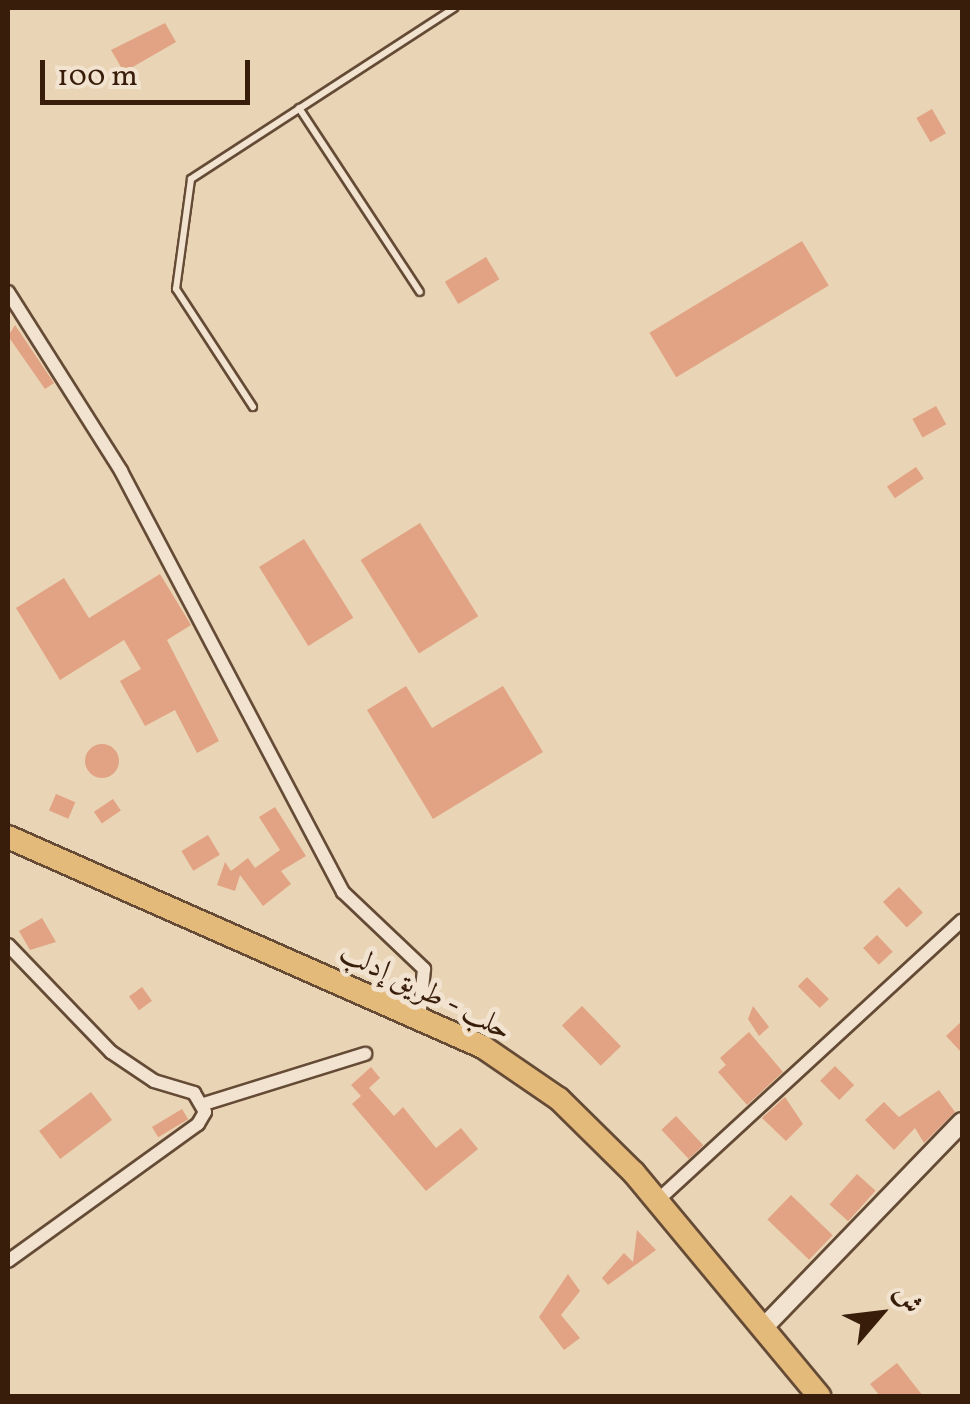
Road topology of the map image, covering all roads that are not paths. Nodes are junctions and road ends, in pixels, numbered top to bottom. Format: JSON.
{"nodes":[{"id":1,"x":454,"y":8,"type":"edge"},
{"id":2,"x":300,"y":108,"type":"junction"},
{"id":3,"x":8,"y":292,"type":"edge"},
{"id":4,"x":420,"y":292,"type":"dead end"},
{"id":5,"x":253,"y":407,"type":"dead end"},
{"id":6,"x":8,"y":838,"type":"edge"},
{"id":7,"x":962,"y":920,"type":"edge"},
{"id":8,"x":8,"y":945,"type":"edge"},
{"id":9,"x":419,"y":1019,"type":"junction"},
{"id":10,"x":364,"y":1054,"type":"dead end"},
{"id":11,"x":204,"y":1104,"type":"junction"},
{"id":12,"x":962,"y":1122,"type":"edge"},
{"id":13,"x":658,"y":1200,"type":"junction"},
{"id":14,"x":8,"y":1261,"type":"edge"},
{"id":15,"x":764,"y":1326,"type":"junction"},
{"id":16,"x":819,"y":1396,"type":"edge"}],
"edges":[{"from":1,"to":2,"type":"lane"},
{"from":2,"to":4,"type":"lane"},
{"from":2,"to":5,"type":"lane"},
{"from":3,"to":9,"type":"street"},
{"from":6,"to":9,"type":"highway","name":"حلب - طريق إدلب"},
{"from":7,"to":13,"type":"street"},
{"from":8,"to":11,"type":"street"},
{"from":9,"to":13,"type":"highway","name":"حلب - طريق إدلب"},
{"from":10,"to":11,"type":"street"},
{"from":11,"to":14,"type":"street"},
{"from":12,"to":15,"type":"street"},
{"from":13,"to":15,"type":"highway","name":"حلب - طريق إدلب"},
{"from":15,"to":16,"type":"highway","name":"حلب - طريق إدلب"}]}
